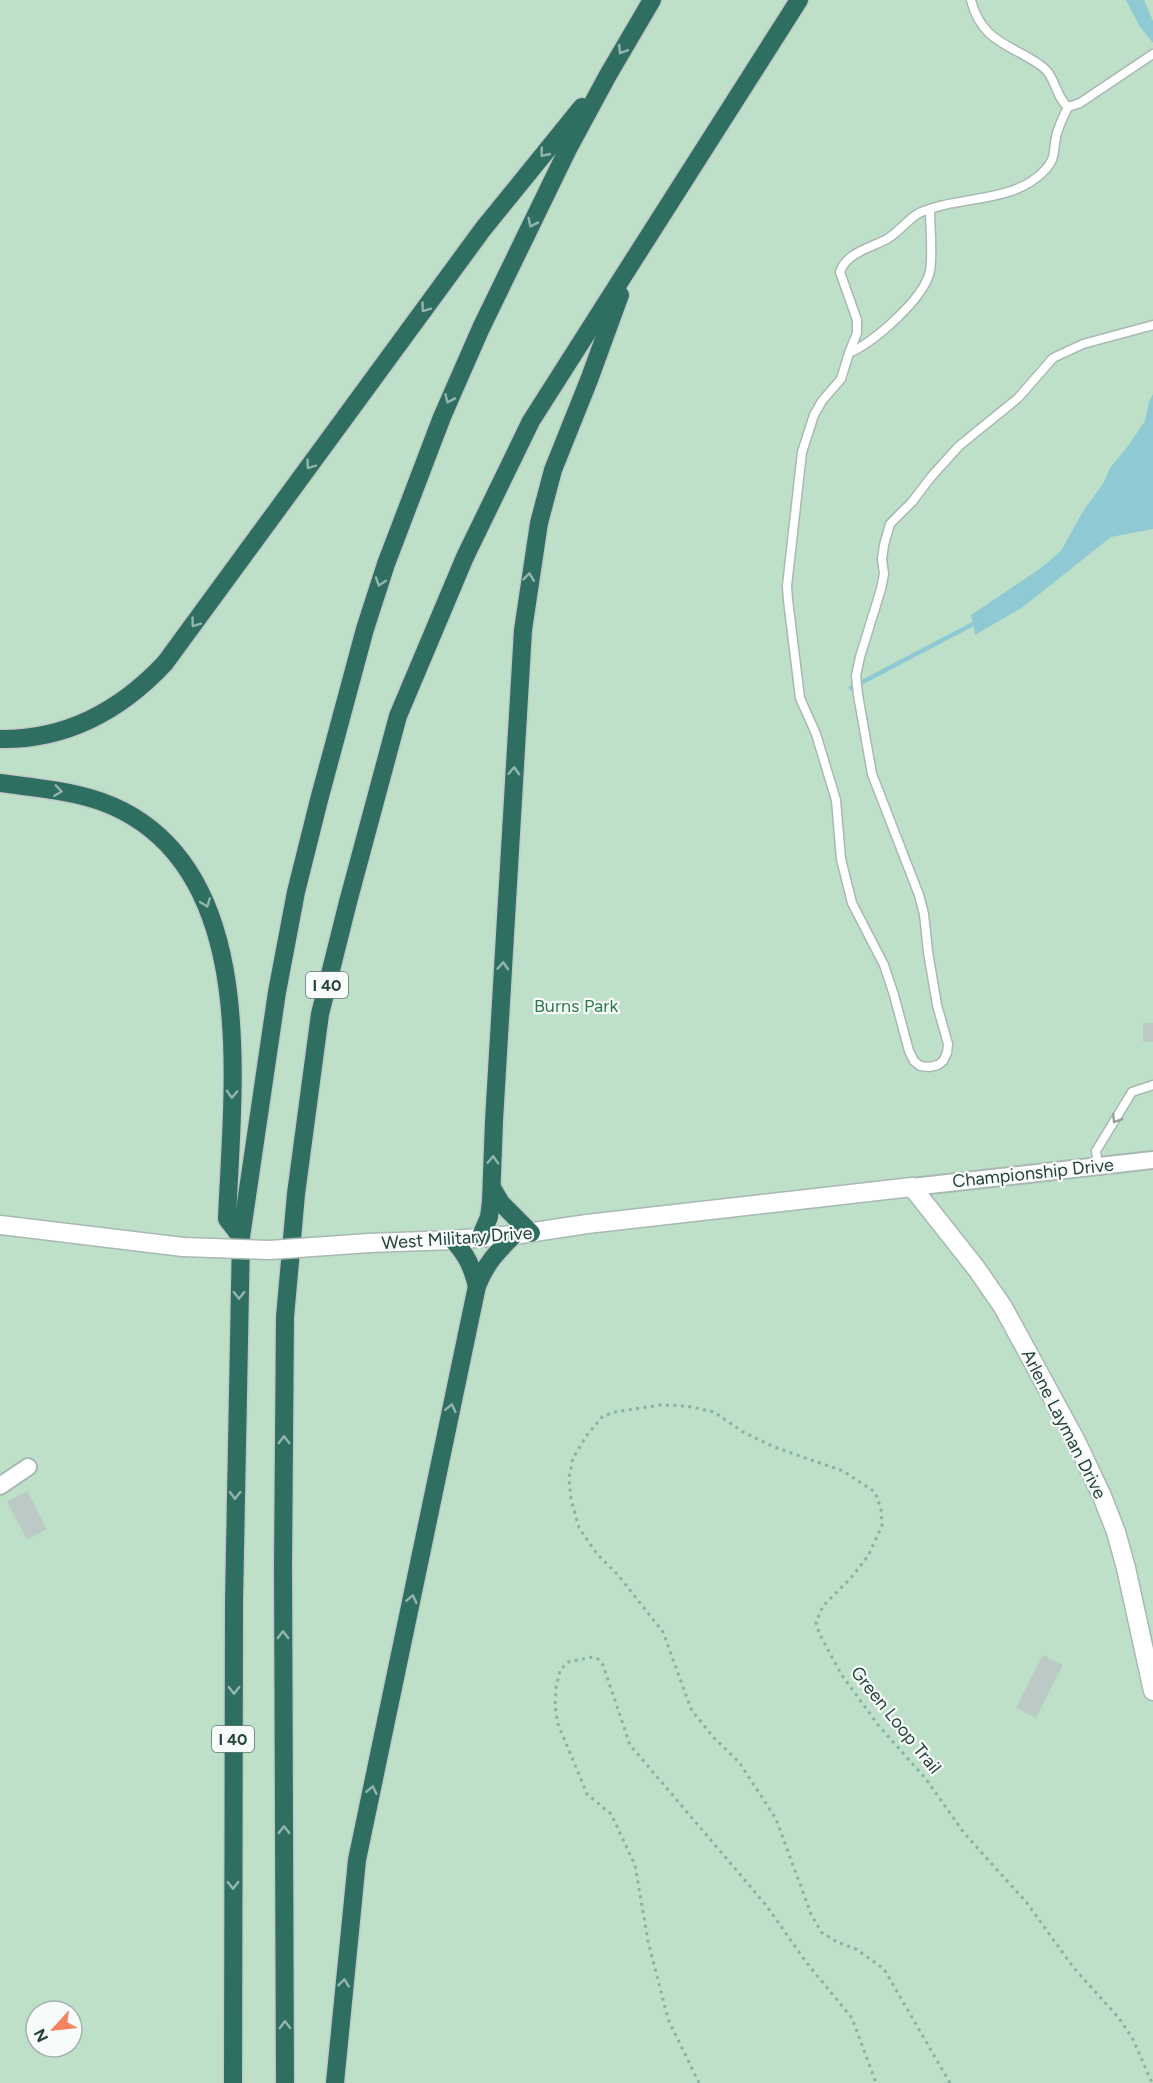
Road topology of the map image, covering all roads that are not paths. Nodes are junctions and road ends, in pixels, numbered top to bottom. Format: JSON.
{"nodes":[{"id":1,"x":652,"y":0,"type":"edge"},
{"id":2,"x":799,"y":0,"type":"edge"},
{"id":3,"x":971,"y":0,"type":"edge"},
{"id":4,"x":1153,"y":54,"type":"edge"},
{"id":5,"x":608,"y":75,"type":"junction"},
{"id":6,"x":1068,"y":107,"type":"junction"},
{"id":7,"x":930,"y":210,"type":"junction"},
{"id":8,"x":631,"y":265,"type":"junction"},
{"id":9,"x":1153,"y":325,"type":"edge"},
{"id":10,"x":849,"y":353,"type":"junction"},
{"id":11,"x":0,"y":739,"type":"edge"},
{"id":12,"x":0,"y":783,"type":"edge"},
{"id":13,"x":1153,"y":1085,"type":"edge"},
{"id":14,"x":1153,"y":1160,"type":"edge"},
{"id":15,"x":1098,"y":1166,"type":"junction"},
{"id":16,"x":912,"y":1187,"type":"junction"},
{"id":17,"x":492,"y":1188,"type":"junction"},
{"id":18,"x":0,"y":1225,"type":"edge"},
{"id":19,"x":523,"y":1234,"type":"junction"},
{"id":20,"x":241,"y":1237,"type":"junction"},
{"id":21,"x":480,"y":1238,"type":"junction"},
{"id":22,"x":453,"y":1240,"type":"junction"},
{"id":23,"x":477,"y":1286,"type":"junction"},
{"id":24,"x":28,"y":1467,"type":"dead end"},
{"id":25,"x":0,"y":1486,"type":"edge"},
{"id":26,"x":1153,"y":1691,"type":"edge"},
{"id":27,"x":233,"y":2083,"type":"edge"},
{"id":28,"x":285,"y":2083,"type":"edge"},
{"id":29,"x":335,"y":2083,"type":"edge"}],
"edges":[{"from":1,"to":5,"type":"highway","number":"I 40","one_way":true},
{"from":2,"to":8,"type":"highway","number":"I 40"},
{"from":3,"to":6,"type":"lane"},
{"from":4,"to":6,"type":"lane"},
{"from":5,"to":11,"type":"highway","one_way":true},
{"from":5,"to":20,"type":"highway","number":"I 40","one_way":true},
{"from":6,"to":7,"type":"lane"},
{"from":7,"to":10,"type":"lane"},
{"from":7,"to":10,"type":"lane"},
{"from":17,"to":8,"type":"highway","one_way":true},
{"from":28,"to":8,"type":"highway","number":"I 40","one_way":true},
{"from":9,"to":10,"type":"lane"},
{"from":12,"to":20,"type":"highway","one_way":true},
{"from":13,"to":15,"type":"lane","one_way":true},
{"from":14,"to":15,"type":"street","name":"Championship Drive"},
{"from":15,"to":16,"type":"street","name":"Championship Drive"},
{"from":16,"to":19,"type":"street","name":"West Military Drive"},
{"from":16,"to":26,"type":"street","name":"Arlene Layman Drive"},
{"from":17,"to":19,"type":"highway"},
{"from":17,"to":21,"type":"highway"},
{"from":18,"to":22,"type":"street","name":"West Military Drive","bridge":true},
{"from":19,"to":21,"type":"street","name":"West Military Drive"},
{"from":19,"to":23,"type":"highway"},
{"from":20,"to":27,"type":"highway","number":"I 40","one_way":true},
{"from":21,"to":22,"type":"street","name":"West Military Drive"},
{"from":22,"to":23,"type":"highway"},
{"from":29,"to":23,"type":"highway","one_way":true},
{"from":24,"to":25,"type":"street"}]}
